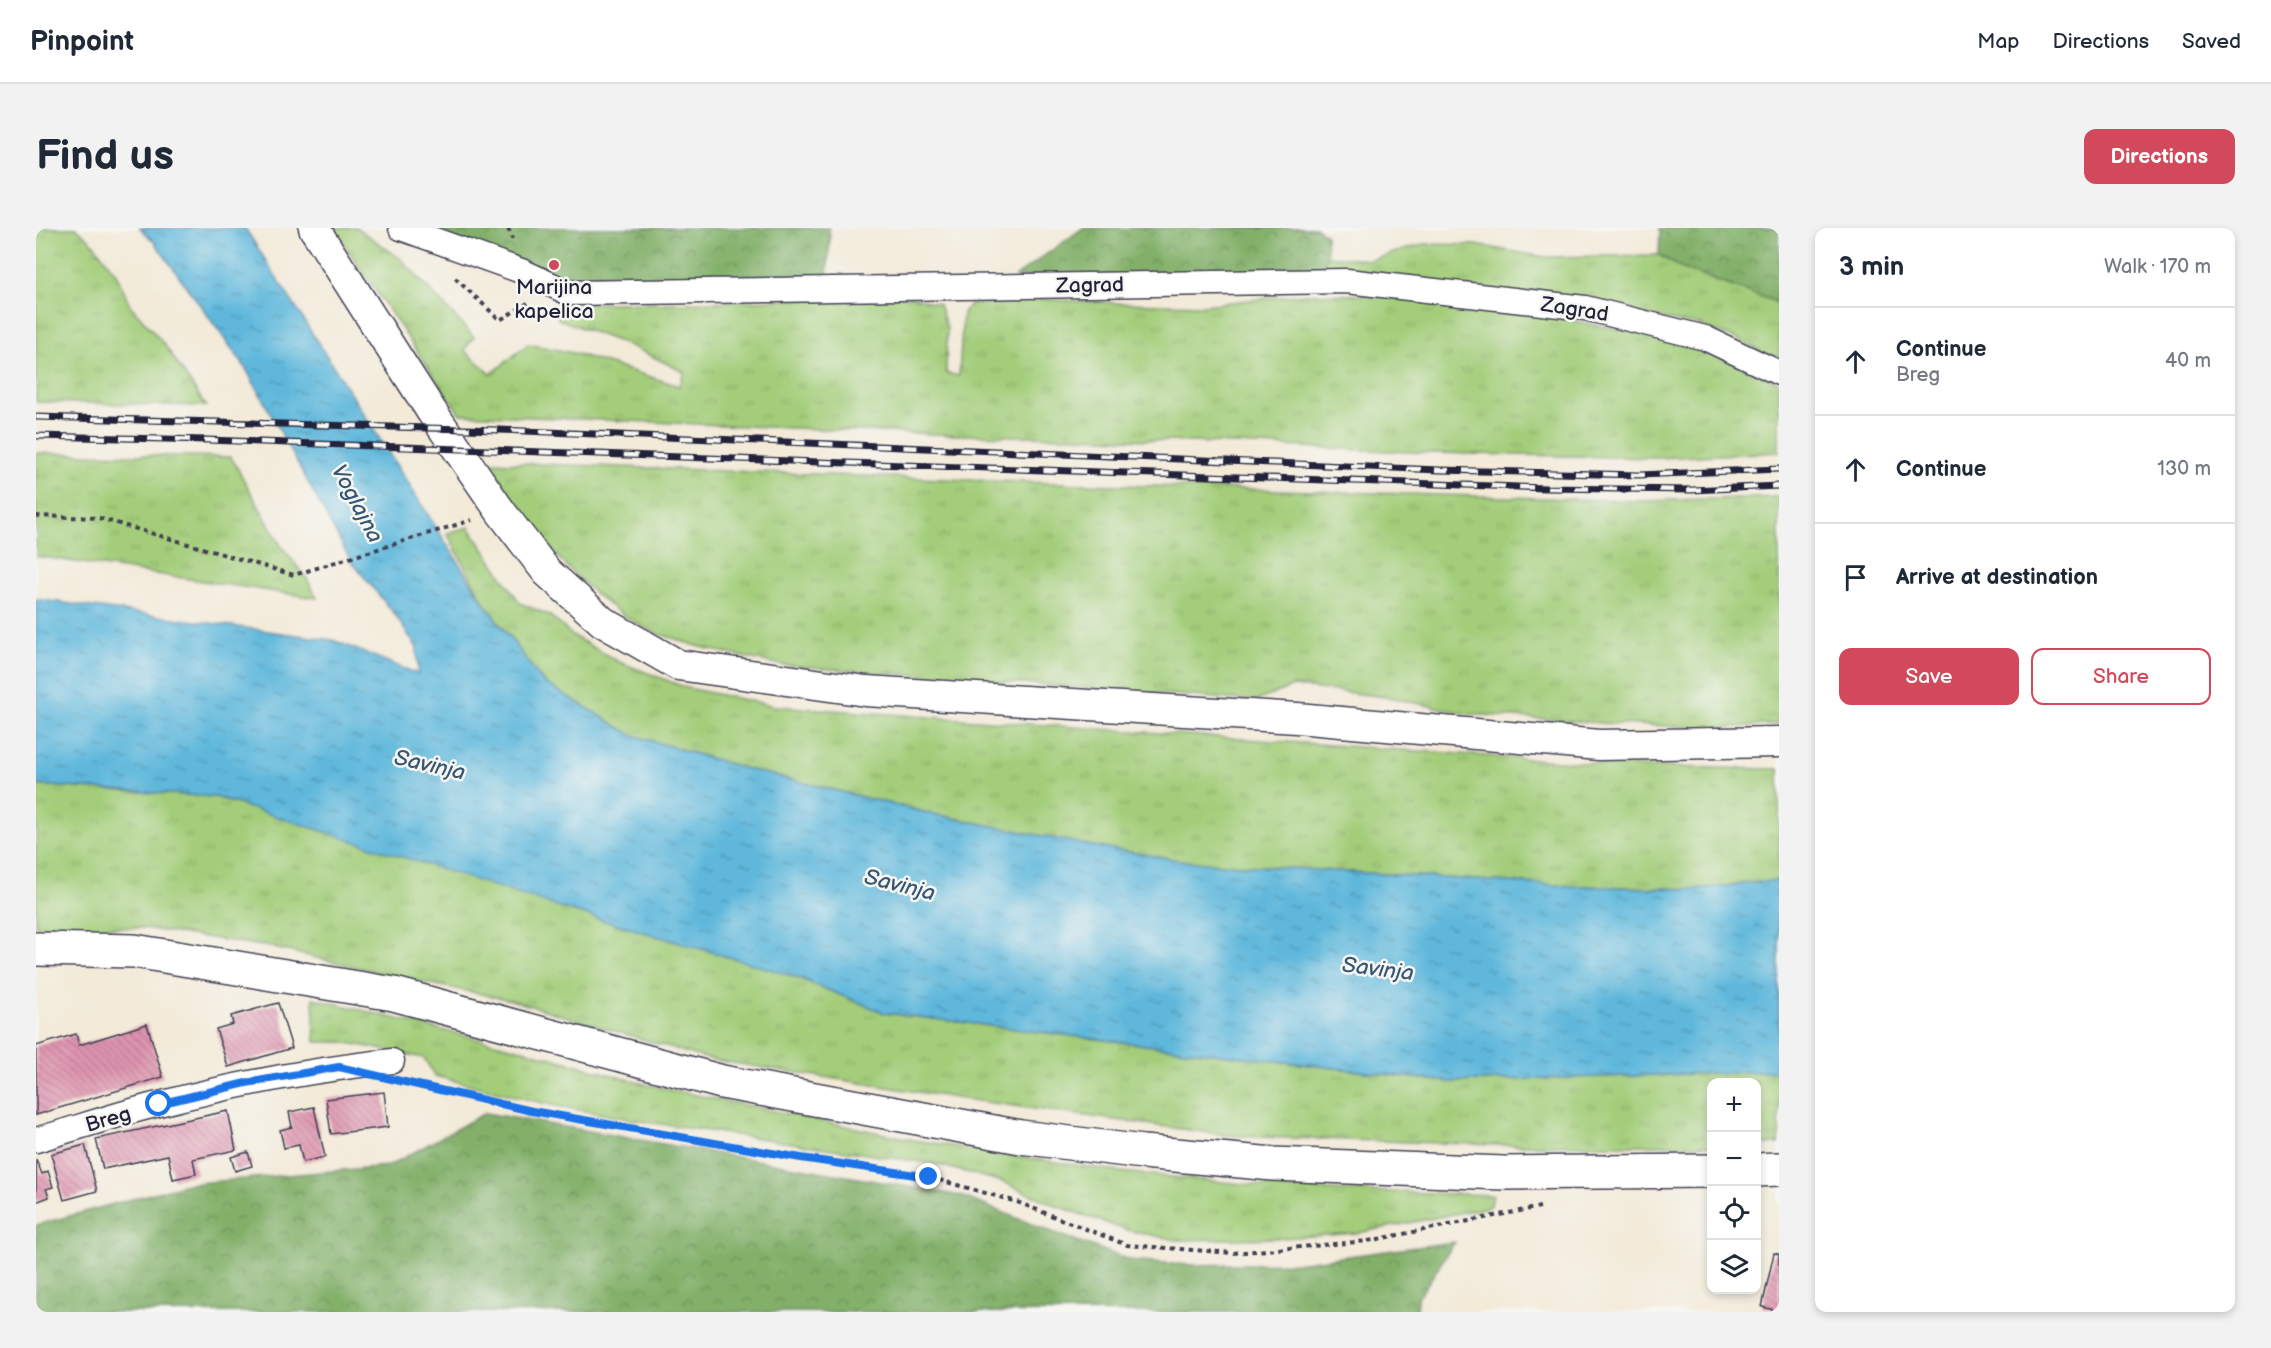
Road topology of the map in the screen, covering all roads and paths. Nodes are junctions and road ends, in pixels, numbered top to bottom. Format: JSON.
{"nodes":[{"id":1,"x":314,"y":228,"type":"edge"},
{"id":2,"x":401,"y":228,"type":"edge"},
{"id":3,"x":1779,"y":373,"type":"edge"},
{"id":4,"x":36,"y":516,"type":"edge"},
{"id":5,"x":473,"y":519,"type":"dead end"},
{"id":6,"x":1779,"y":742,"type":"edge"},
{"id":7,"x":36,"y":949,"type":"edge"},
{"id":8,"x":392,"y":1061,"type":"dead end"},
{"id":9,"x":407,"y":1082,"type":"dead end"},
{"id":10,"x":36,"y":1140,"type":"edge"},
{"id":11,"x":1779,"y":1169,"type":"edge"},
{"id":12,"x":1761,"y":1170,"type":"edge"},
{"id":13,"x":1707,"y":1171,"type":"edge"},
{"id":14,"x":1550,"y":1205,"type":"dead end"}],
"edges":[{"from":1,"to":6,"type":"street"},
{"from":2,"to":3,"type":"street","name":"Zagrad"},
{"from":4,"to":5,"type":"path"},
{"from":7,"to":13,"type":"main road"},
{"from":8,"to":10,"type":"street","name":"Breg"},
{"from":9,"to":14,"type":"path"},
{"from":11,"to":12,"type":"main road"}]}
